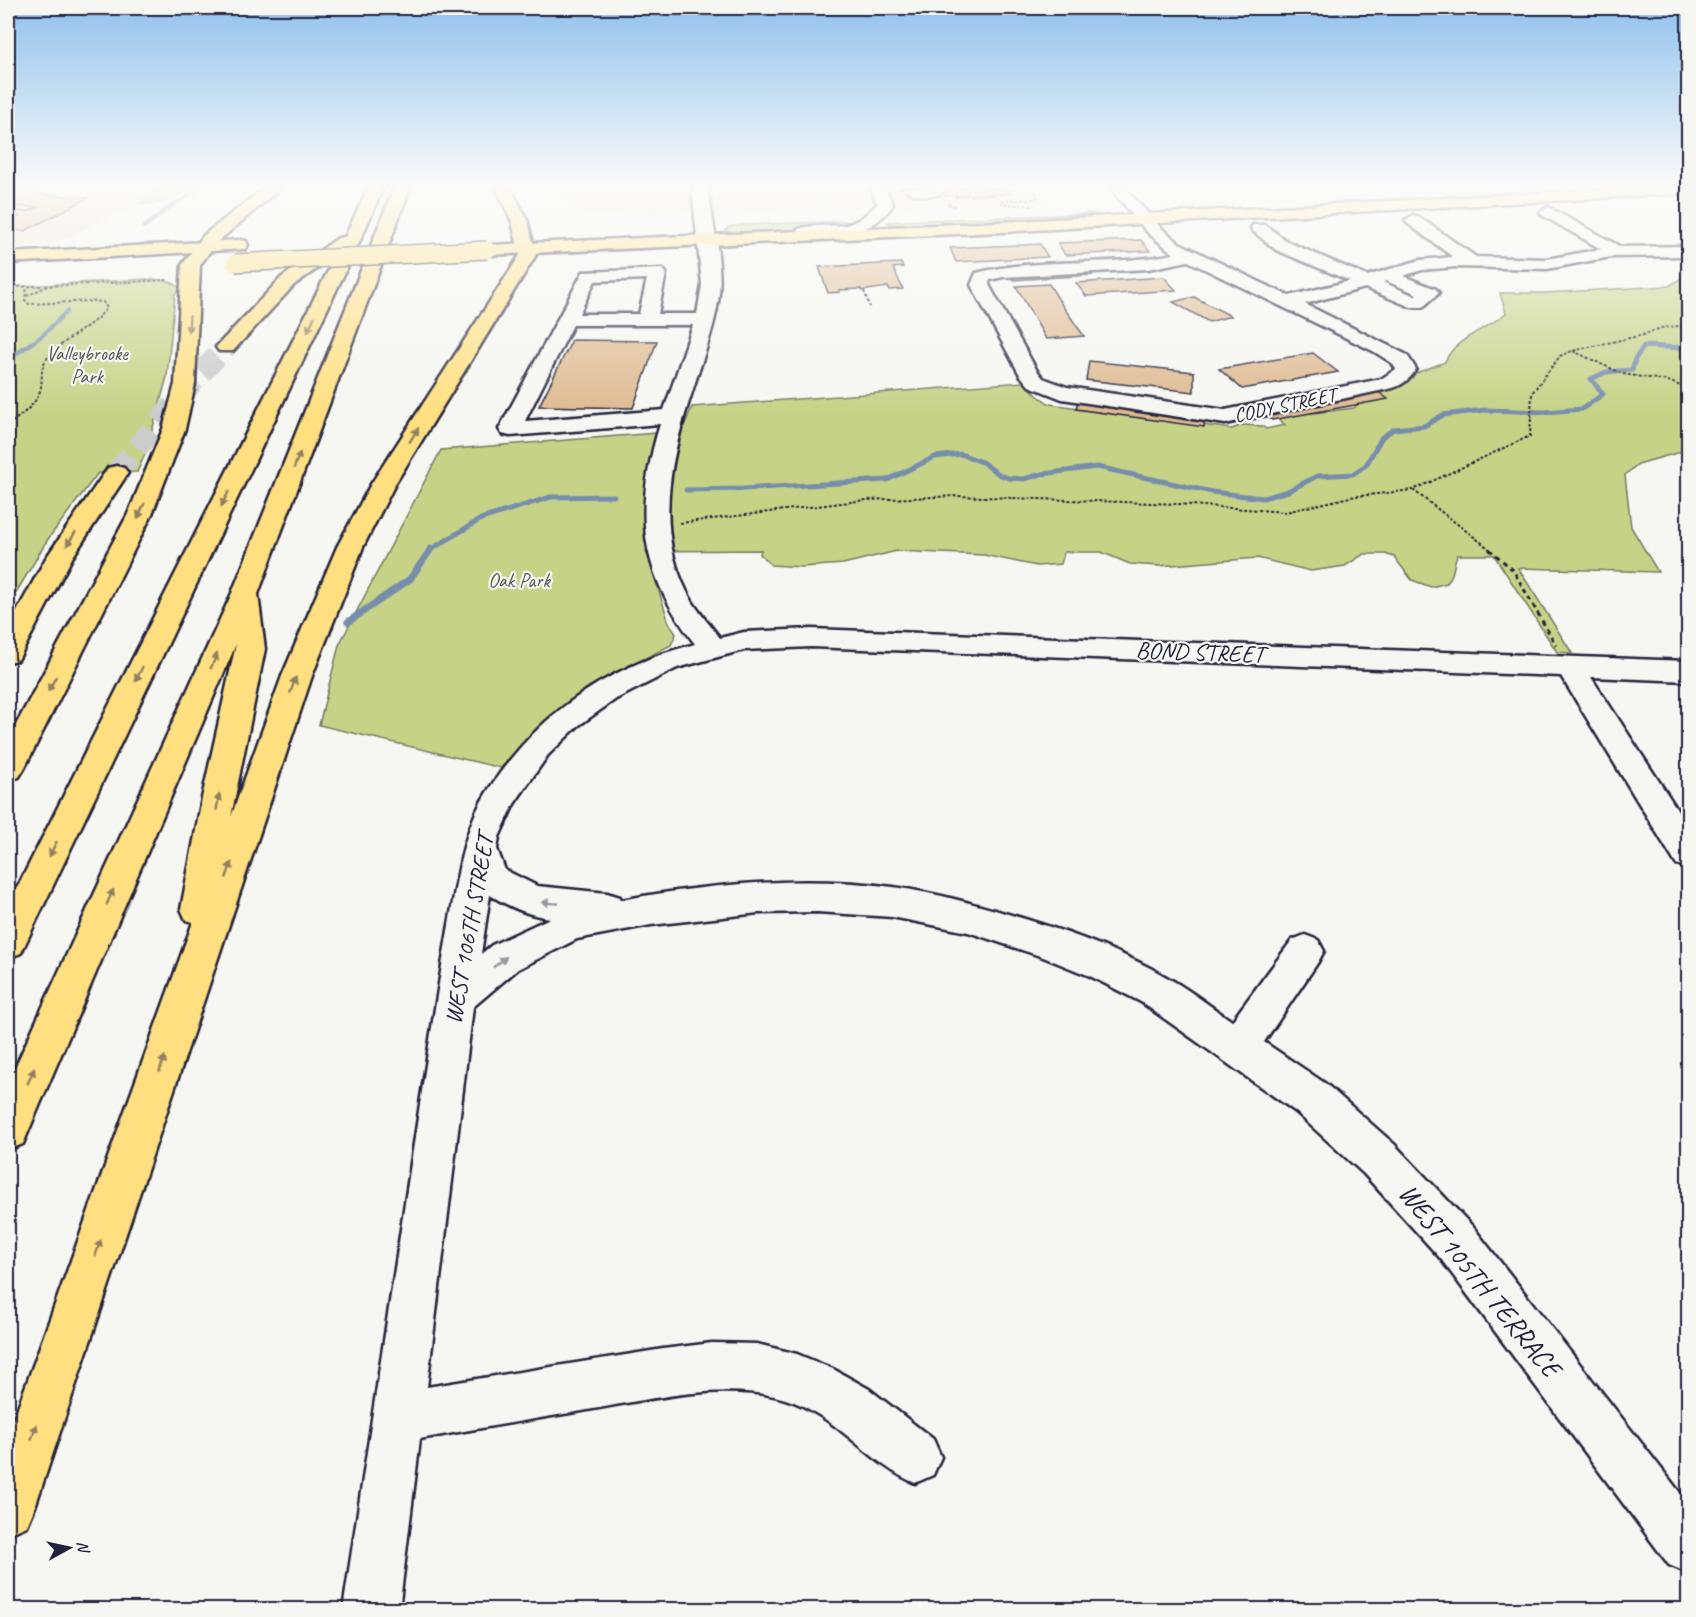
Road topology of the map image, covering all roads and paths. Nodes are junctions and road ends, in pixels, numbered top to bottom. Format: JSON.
{"nodes":[{"id":1,"x":191,"y":263,"type":"edge"},
{"id":2,"x":313,"y":263,"type":"edge"},
{"id":3,"x":341,"y":263,"type":"edge"},
{"id":4,"x":373,"y":263,"type":"edge"},
{"id":5,"x":523,"y":263,"type":"edge"},
{"id":6,"x":710,"y":263,"type":"edge"},
{"id":7,"x":1157,"y":263,"type":"edge"},
{"id":8,"x":1204,"y":263,"type":"edge"},
{"id":9,"x":1324,"y":263,"type":"edge"},
{"id":10,"x":1446,"y":263,"type":"edge"},
{"id":11,"x":1526,"y":263,"type":"edge"},
{"id":12,"x":1551,"y":263,"type":"edge"},
{"id":13,"x":1386,"y":274,"type":"junction"},
{"id":14,"x":166,"y":281,"type":"dead end"},
{"id":15,"x":1366,"y":281,"type":"junction"},
{"id":16,"x":47,"y":286,"type":"junction"},
{"id":17,"x":8,"y":287,"type":"edge"},
{"id":18,"x":27,"y":287,"type":"junction"},
{"id":19,"x":1262,"y":290,"type":"junction"},
{"id":20,"x":864,"y":291,"type":"dead end"},
{"id":21,"x":27,"y":296,"type":"junction"},
{"id":22,"x":1236,"y":299,"type":"dead end"},
{"id":23,"x":1287,"y":302,"type":"junction"},
{"id":24,"x":870,"y":307,"type":"dead end"},
{"id":25,"x":570,"y":312,"type":"junction"},
{"id":26,"x":648,"y":313,"type":"junction"},
{"id":27,"x":706,"y":319,"type":"junction"},
{"id":28,"x":1689,"y":325,"type":"edge"},
{"id":29,"x":226,"y":347,"type":"tunnel mouth"},
{"id":30,"x":1572,"y":351,"type":"junction"},
{"id":31,"x":1689,"y":389,"type":"edge"},
{"id":32,"x":673,"y":416,"type":"junction"},
{"id":33,"x":8,"y":426,"type":"edge"},
{"id":34,"x":116,"y":473,"type":"tunnel mouth"},
{"id":35,"x":1413,"y":490,"type":"junction"},
{"id":36,"x":655,"y":527,"type":"junction"},
{"id":37,"x":245,"y":592,"type":"junction"},
{"id":38,"x":713,"y":648,"type":"junction"},
{"id":39,"x":8,"y":653,"type":"edge"},
{"id":40,"x":1569,"y":666,"type":"junction"},
{"id":41,"x":1689,"y":670,"type":"edge"},
{"id":42,"x":8,"y":769,"type":"edge"},
{"id":43,"x":480,"y":849,"type":"junction"},
{"id":44,"x":1689,"y":854,"type":"edge"},
{"id":45,"x":651,"y":910,"type":"junction"},
{"id":46,"x":8,"y":942,"type":"edge"},
{"id":47,"x":1305,"y":951,"type":"dead end"},
{"id":48,"x":455,"y":999,"type":"junction"},
{"id":49,"x":183,"y":1004,"type":"junction"},
{"id":50,"x":1237,"y":1047,"type":"junction"},
{"id":51,"x":8,"y":1129,"type":"edge"},
{"id":52,"x":398,"y":1417,"type":"junction"},
{"id":53,"x":915,"y":1457,"type":"dead end"},
{"id":54,"x":8,"y":1507,"type":"edge"},
{"id":55,"x":1689,"y":1546,"type":"edge"},
{"id":56,"x":371,"y":1610,"type":"edge"}],
"edges":[{"from":1,"to":42,"type":"main road","one_way":true},
{"from":2,"to":29,"type":"main road"},
{"from":3,"to":46,"type":"main road","one_way":true},
{"from":37,"to":4,"type":"main road","one_way":true},
{"from":49,"to":5,"type":"main road","one_way":true},
{"from":6,"to":27,"type":"street"},
{"from":7,"to":23,"type":"street","name":"CODY STREET"},
{"from":8,"to":19,"type":"street"},
{"from":9,"to":15,"type":"street"},
{"from":10,"to":13,"type":"street"},
{"from":11,"to":12,"type":"street"},
{"from":13,"to":15,"type":"street"},
{"from":13,"to":15,"type":"street"},
{"from":14,"to":16,"type":"path"},
{"from":15,"to":23,"type":"street"},
{"from":16,"to":18,"type":"path"},
{"from":16,"to":21,"type":"path"},
{"from":17,"to":18,"type":"path"},
{"from":18,"to":21,"type":"path"},
{"from":19,"to":22,"type":"street"},
{"from":19,"to":23,"type":"street"},
{"from":20,"to":24,"type":"path"},
{"from":21,"to":33,"type":"path"},
{"from":25,"to":26,"type":"street"},
{"from":25,"to":26,"type":"street"},
{"from":25,"to":32,"type":"street"},
{"from":26,"to":27,"type":"street"},
{"from":27,"to":32,"type":"street"},
{"from":28,"to":30,"type":"path"},
{"from":30,"to":31,"type":"path"},
{"from":30,"to":35,"type":"path"},
{"from":32,"to":36,"type":"street"},
{"from":34,"to":39,"type":"main road","one_way":true},
{"from":35,"to":36,"type":"path"},
{"from":35,"to":40,"type":"path"},
{"from":36,"to":38,"type":"street"},
{"from":49,"to":37,"type":"main road","one_way":true},
{"from":51,"to":37,"type":"main road","one_way":true},
{"from":38,"to":40,"type":"street","name":"BOND STREET"},
{"from":38,"to":43,"type":"street","name":"WEST 106TH STREET"},
{"from":40,"to":41,"type":"street","name":"BOND STREET"},
{"from":40,"to":44,"type":"street"},
{"from":45,"to":43,"type":"street","name":"WEST 105TH TERRACE","one_way":true},
{"from":43,"to":48,"type":"street","name":"WEST 106TH STREET"},
{"from":48,"to":45,"type":"street","name":"WEST 105TH TERRACE","one_way":true},
{"from":45,"to":50,"type":"street","name":"WEST 105TH TERRACE"},
{"from":47,"to":50,"type":"street"},
{"from":48,"to":52,"type":"street","name":"WEST 106TH STREET"},
{"from":54,"to":49,"type":"main road","one_way":true},
{"from":50,"to":55,"type":"street","name":"WEST 105TH TERRACE"},
{"from":52,"to":53,"type":"street"},
{"from":52,"to":56,"type":"street","name":"WEST 106TH STREET"}]}
